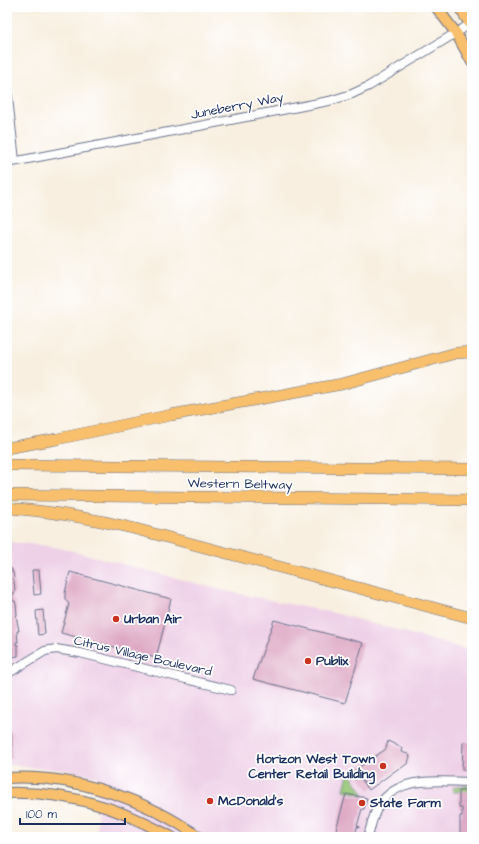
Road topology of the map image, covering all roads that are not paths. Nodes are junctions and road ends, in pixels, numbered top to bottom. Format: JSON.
{"nodes":[{"id":1,"x":436,"y":7,"type":"edge"},
{"id":2,"x":459,"y":7,"type":"edge"},
{"id":3,"x":472,"y":24,"type":"edge"},
{"id":4,"x":456,"y":33,"type":"junction"},
{"id":5,"x":472,"y":62,"type":"edge"},
{"id":6,"x":7,"y":89,"type":"edge"},
{"id":7,"x":11,"y":162,"type":"edge"},
{"id":8,"x":472,"y":347,"type":"edge"},
{"id":9,"x":472,"y":352,"type":"edge"},
{"id":10,"x":456,"y":353,"type":"junction"},
{"id":11,"x":7,"y":448,"type":"edge"},
{"id":12,"x":7,"y":465,"type":"edge"},
{"id":13,"x":472,"y":469,"type":"edge"},
{"id":14,"x":7,"y":495,"type":"edge"},
{"id":15,"x":472,"y":500,"type":"edge"},
{"id":16,"x":7,"y":508,"type":"edge"},
{"id":17,"x":472,"y":618,"type":"edge"},
{"id":18,"x":7,"y":674,"type":"edge"},
{"id":19,"x":231,"y":690,"type":"dead end"},
{"id":20,"x":7,"y":778,"type":"edge"},
{"id":21,"x":472,"y":782,"type":"edge"},
{"id":22,"x":7,"y":793,"type":"edge"},
{"id":23,"x":172,"y":837,"type":"edge"},
{"id":24,"x":199,"y":837,"type":"edge"},
{"id":25,"x":368,"y":837,"type":"edge"}],
"edges":[{"from":1,"to":4,"type":"main road"},
{"from":2,"to":3,"type":"main road"},
{"from":3,"to":4,"type":"street","name":"Juneberry Way"},
{"from":4,"to":5,"type":"main road"},
{"from":4,"to":7,"type":"street","name":"Juneberry Way"},
{"from":6,"to":7,"type":"street"},
{"from":8,"to":10,"type":"highway"},
{"from":9,"to":10,"type":"highway"},
{"from":10,"to":11,"type":"highway"},
{"from":12,"to":13,"type":"highway","name":"Western Beltway"},
{"from":14,"to":15,"type":"highway","name":"Western Beltway"},
{"from":16,"to":17,"type":"highway"},
{"from":18,"to":19,"type":"street","name":"Citrus Village Boulevard"},
{"from":20,"to":24,"type":"main road"},
{"from":21,"to":25,"type":"street"},
{"from":22,"to":23,"type":"main road"}]}
